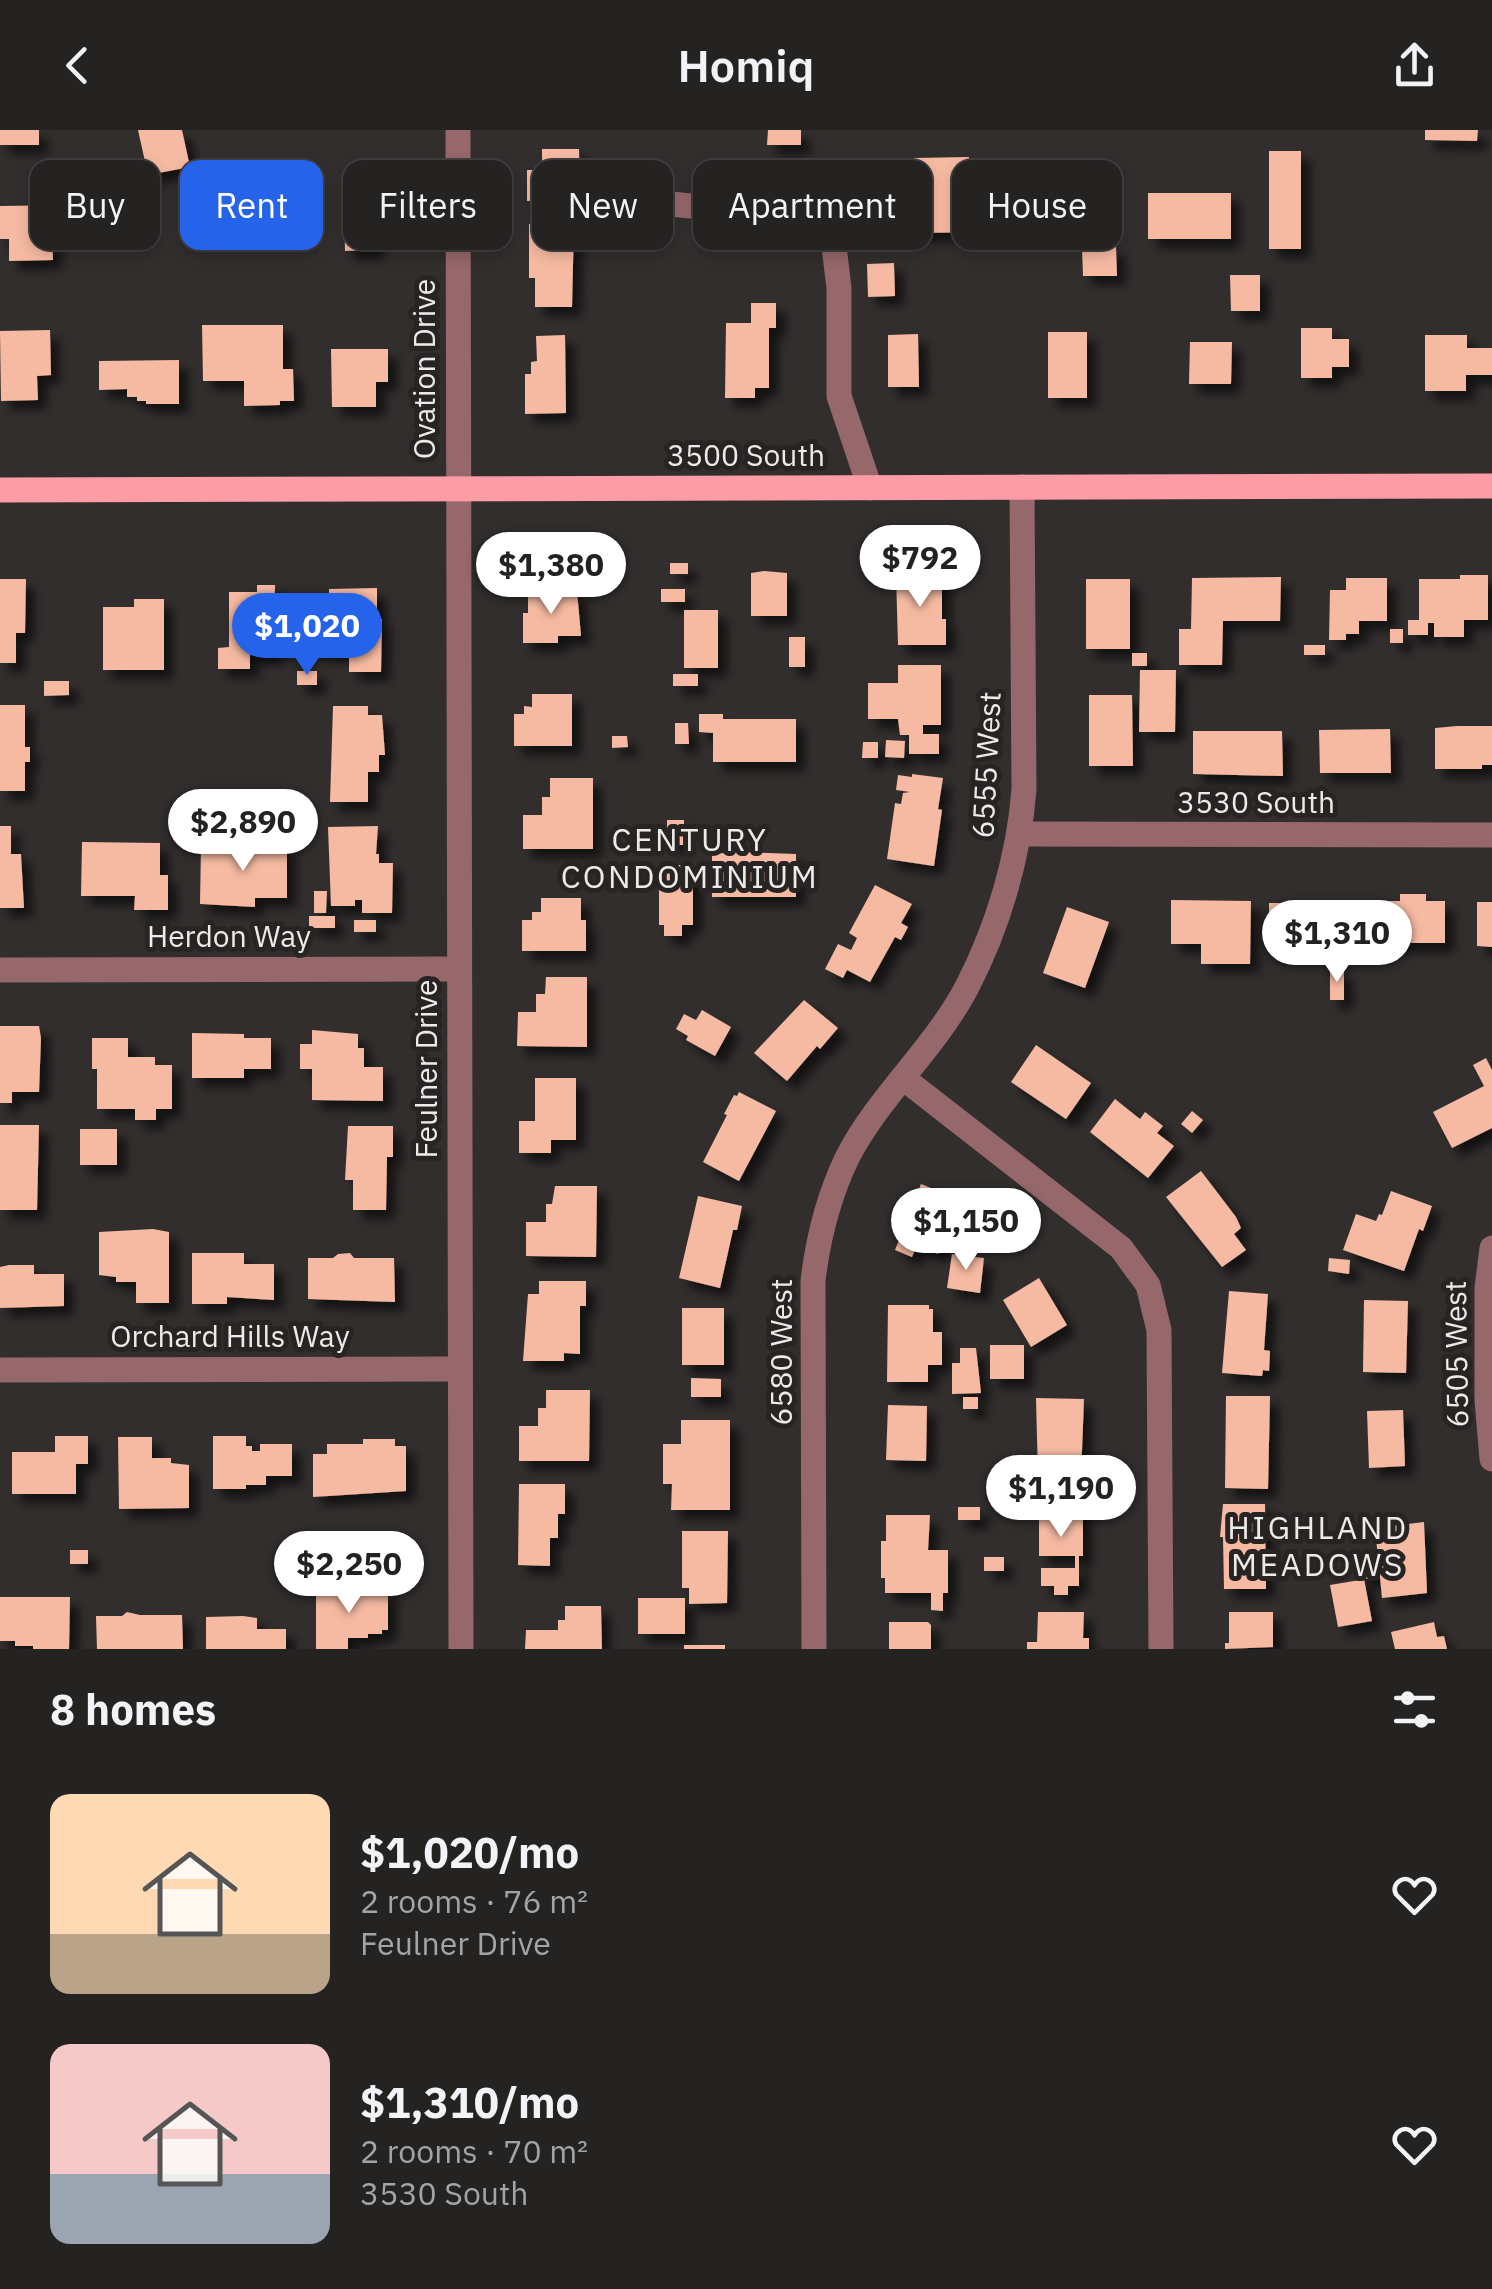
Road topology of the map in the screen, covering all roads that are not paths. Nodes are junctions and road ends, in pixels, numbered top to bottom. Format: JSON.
{"nodes":[{"id":1,"x":458,"y":130,"type":"edge"},
{"id":2,"x":673,"y":204,"type":"edge"},
{"id":3,"x":1492,"y":486,"type":"edge"},
{"id":4,"x":1022,"y":487,"type":"junction"},
{"id":5,"x":870,"y":488,"type":"junction"},
{"id":6,"x":458,"y":489,"type":"junction"},
{"id":7,"x":0,"y":490,"type":"edge"},
{"id":8,"x":1020,"y":834,"type":"junction"},
{"id":9,"x":1492,"y":835,"type":"edge"},
{"id":10,"x":459,"y":969,"type":"junction"},
{"id":11,"x":0,"y":970,"type":"edge"},
{"id":12,"x":903,"y":1078,"type":"junction"},
{"id":13,"x":1492,"y":1248,"type":"edge"},
{"id":14,"x":460,"y":1369,"type":"junction"},
{"id":15,"x":0,"y":1370,"type":"edge"},
{"id":16,"x":1492,"y":1459,"type":"edge"},
{"id":17,"x":461,"y":1649,"type":"edge"},
{"id":18,"x":814,"y":1649,"type":"edge"},
{"id":19,"x":1161,"y":1649,"type":"edge"}],
"edges":[{"from":1,"to":6,"type":"street","name":"Ovation Drive"},
{"from":2,"to":5,"type":"street"},
{"from":3,"to":4,"type":"main road","name":"3500 South"},
{"from":4,"to":5,"type":"main road","name":"3500 South"},
{"from":4,"to":8,"type":"street","name":"6555 West"},
{"from":5,"to":6,"type":"main road","name":"3500 South"},
{"from":6,"to":7,"type":"main road","name":"3500 South"},
{"from":6,"to":10,"type":"street","name":"Feulner Drive"},
{"from":8,"to":9,"type":"street","name":"3530 South"},
{"from":8,"to":12,"type":"street","name":"6555 West"},
{"from":10,"to":11,"type":"street","name":"Herdon Way"},
{"from":10,"to":14,"type":"street","name":"Feulner Drive"},
{"from":12,"to":18,"type":"street","name":"6580 West"},
{"from":12,"to":19,"type":"street"},
{"from":13,"to":16,"type":"street","name":"6505 West"},
{"from":14,"to":15,"type":"street","name":"Orchard Hills Way"},
{"from":14,"to":17,"type":"street","name":"Feulner Drive"}]}
